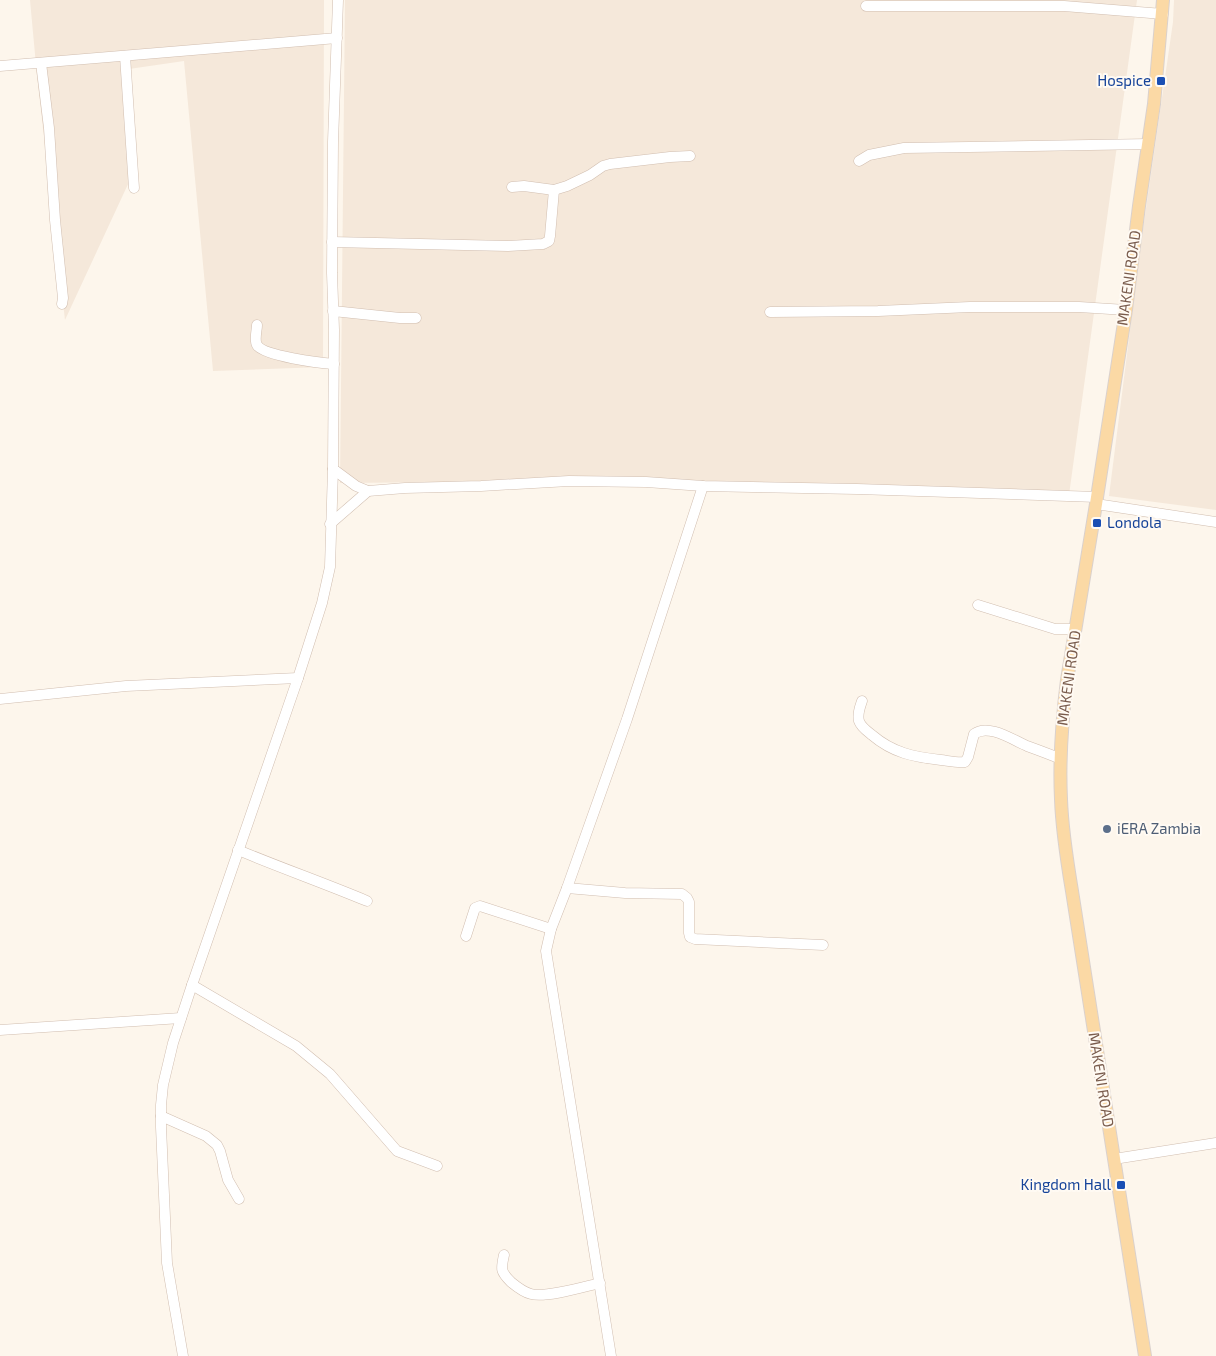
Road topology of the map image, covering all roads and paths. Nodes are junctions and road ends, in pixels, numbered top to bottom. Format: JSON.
{"nodes":[{"id":1,"x":338,"y":0,"type":"edge"},
{"id":2,"x":1163,"y":0,"type":"edge"},
{"id":3,"x":866,"y":6,"type":"dead end"},
{"id":4,"x":1163,"y":14,"type":"junction"},
{"id":5,"x":337,"y":38,"type":"junction"},
{"id":6,"x":125,"y":56,"type":"junction"},
{"id":7,"x":41,"y":63,"type":"junction"},
{"id":8,"x":0,"y":66,"type":"edge"},
{"id":9,"x":1149,"y":144,"type":"junction"},
{"id":10,"x":690,"y":156,"type":"dead end"},
{"id":11,"x":859,"y":162,"type":"dead end"},
{"id":12,"x":512,"y":187,"type":"dead end"},
{"id":13,"x":134,"y":188,"type":"dead end"},
{"id":14,"x":554,"y":190,"type":"junction"},
{"id":15,"x":332,"y":242,"type":"junction"},
{"id":16,"x":62,"y":304,"type":"dead end"},
{"id":17,"x":1126,"y":310,"type":"junction"},
{"id":18,"x":334,"y":311,"type":"junction"},
{"id":19,"x":770,"y":312,"type":"dead end"},
{"id":20,"x":416,"y":318,"type":"dead end"},
{"id":21,"x":257,"y":325,"type":"dead end"},
{"id":22,"x":334,"y":364,"type":"junction"},
{"id":23,"x":333,"y":469,"type":"junction"},
{"id":24,"x":703,"y":486,"type":"junction"},
{"id":25,"x":368,"y":491,"type":"junction"},
{"id":26,"x":1096,"y":501,"type":"junction"},
{"id":27,"x":1216,"y":522,"type":"edge"},
{"id":28,"x":330,"y":524,"type":"junction"},
{"id":29,"x":978,"y":605,"type":"dead end"},
{"id":30,"x":1076,"y":629,"type":"junction"},
{"id":31,"x":298,"y":678,"type":"junction"},
{"id":32,"x":0,"y":699,"type":"edge"},
{"id":33,"x":862,"y":701,"type":"dead end"},
{"id":34,"x":1060,"y":759,"type":"junction"},
{"id":35,"x":238,"y":850,"type":"junction"},
{"id":36,"x":567,"y":888,"type":"junction"},
{"id":37,"x":367,"y":901,"type":"dead end"},
{"id":38,"x":551,"y":930,"type":"junction"},
{"id":39,"x":466,"y":936,"type":"dead end"},
{"id":40,"x":823,"y":946,"type":"dead end"},
{"id":41,"x":192,"y":985,"type":"junction"},
{"id":42,"x":181,"y":1018,"type":"junction"},
{"id":43,"x":0,"y":1030,"type":"edge"},
{"id":44,"x":161,"y":1116,"type":"junction"},
{"id":45,"x":1216,"y":1144,"type":"edge"},
{"id":46,"x":1114,"y":1159,"type":"junction"},
{"id":47,"x":437,"y":1166,"type":"dead end"},
{"id":48,"x":238,"y":1199,"type":"dead end"},
{"id":49,"x":504,"y":1255,"type":"dead end"},
{"id":50,"x":600,"y":1283,"type":"junction"},
{"id":51,"x":183,"y":1356,"type":"edge"},
{"id":52,"x":611,"y":1356,"type":"edge"},
{"id":53,"x":1145,"y":1356,"type":"edge"}],
"edges":[{"from":1,"to":5,"type":"street"},
{"from":2,"to":4,"type":"main road","name":"MAKENI ROAD"},
{"from":3,"to":4,"type":"street"},
{"from":4,"to":9,"type":"main road","name":"MAKENI ROAD"},
{"from":5,"to":6,"type":"street"},
{"from":5,"to":15,"type":"street"},
{"from":6,"to":7,"type":"street"},
{"from":6,"to":13,"type":"street"},
{"from":7,"to":8,"type":"street"},
{"from":7,"to":16,"type":"street"},
{"from":9,"to":11,"type":"street"},
{"from":9,"to":17,"type":"main road","name":"MAKENI ROAD"},
{"from":10,"to":14,"type":"street"},
{"from":12,"to":14,"type":"street"},
{"from":14,"to":15,"type":"street"},
{"from":15,"to":18,"type":"street"},
{"from":17,"to":19,"type":"street"},
{"from":17,"to":26,"type":"main road","name":"MAKENI ROAD"},
{"from":18,"to":20,"type":"street"},
{"from":18,"to":22,"type":"street"},
{"from":21,"to":22,"type":"street"},
{"from":22,"to":23,"type":"street"},
{"from":23,"to":25,"type":"street"},
{"from":23,"to":28,"type":"street"},
{"from":24,"to":25,"type":"street"},
{"from":24,"to":26,"type":"street"},
{"from":24,"to":36,"type":"street"},
{"from":25,"to":28,"type":"street"},
{"from":26,"to":27,"type":"street"},
{"from":26,"to":30,"type":"main road","name":"MAKENI ROAD"},
{"from":28,"to":31,"type":"street"},
{"from":29,"to":30,"type":"street"},
{"from":30,"to":34,"type":"main road","name":"MAKENI ROAD"},
{"from":31,"to":32,"type":"street"},
{"from":31,"to":35,"type":"street"},
{"from":33,"to":34,"type":"street"},
{"from":34,"to":46,"type":"main road","name":"MAKENI ROAD"},
{"from":35,"to":37,"type":"street"},
{"from":35,"to":41,"type":"street"},
{"from":36,"to":38,"type":"street"},
{"from":36,"to":40,"type":"street"},
{"from":38,"to":39,"type":"street"},
{"from":38,"to":50,"type":"street"},
{"from":41,"to":42,"type":"street"},
{"from":41,"to":47,"type":"street"},
{"from":42,"to":43,"type":"street"},
{"from":42,"to":44,"type":"street"},
{"from":44,"to":48,"type":"street"},
{"from":44,"to":51,"type":"street"},
{"from":45,"to":46,"type":"street"},
{"from":46,"to":53,"type":"main road","name":"MAKENI ROAD"},
{"from":49,"to":50,"type":"street"},
{"from":50,"to":52,"type":"street"}]}
